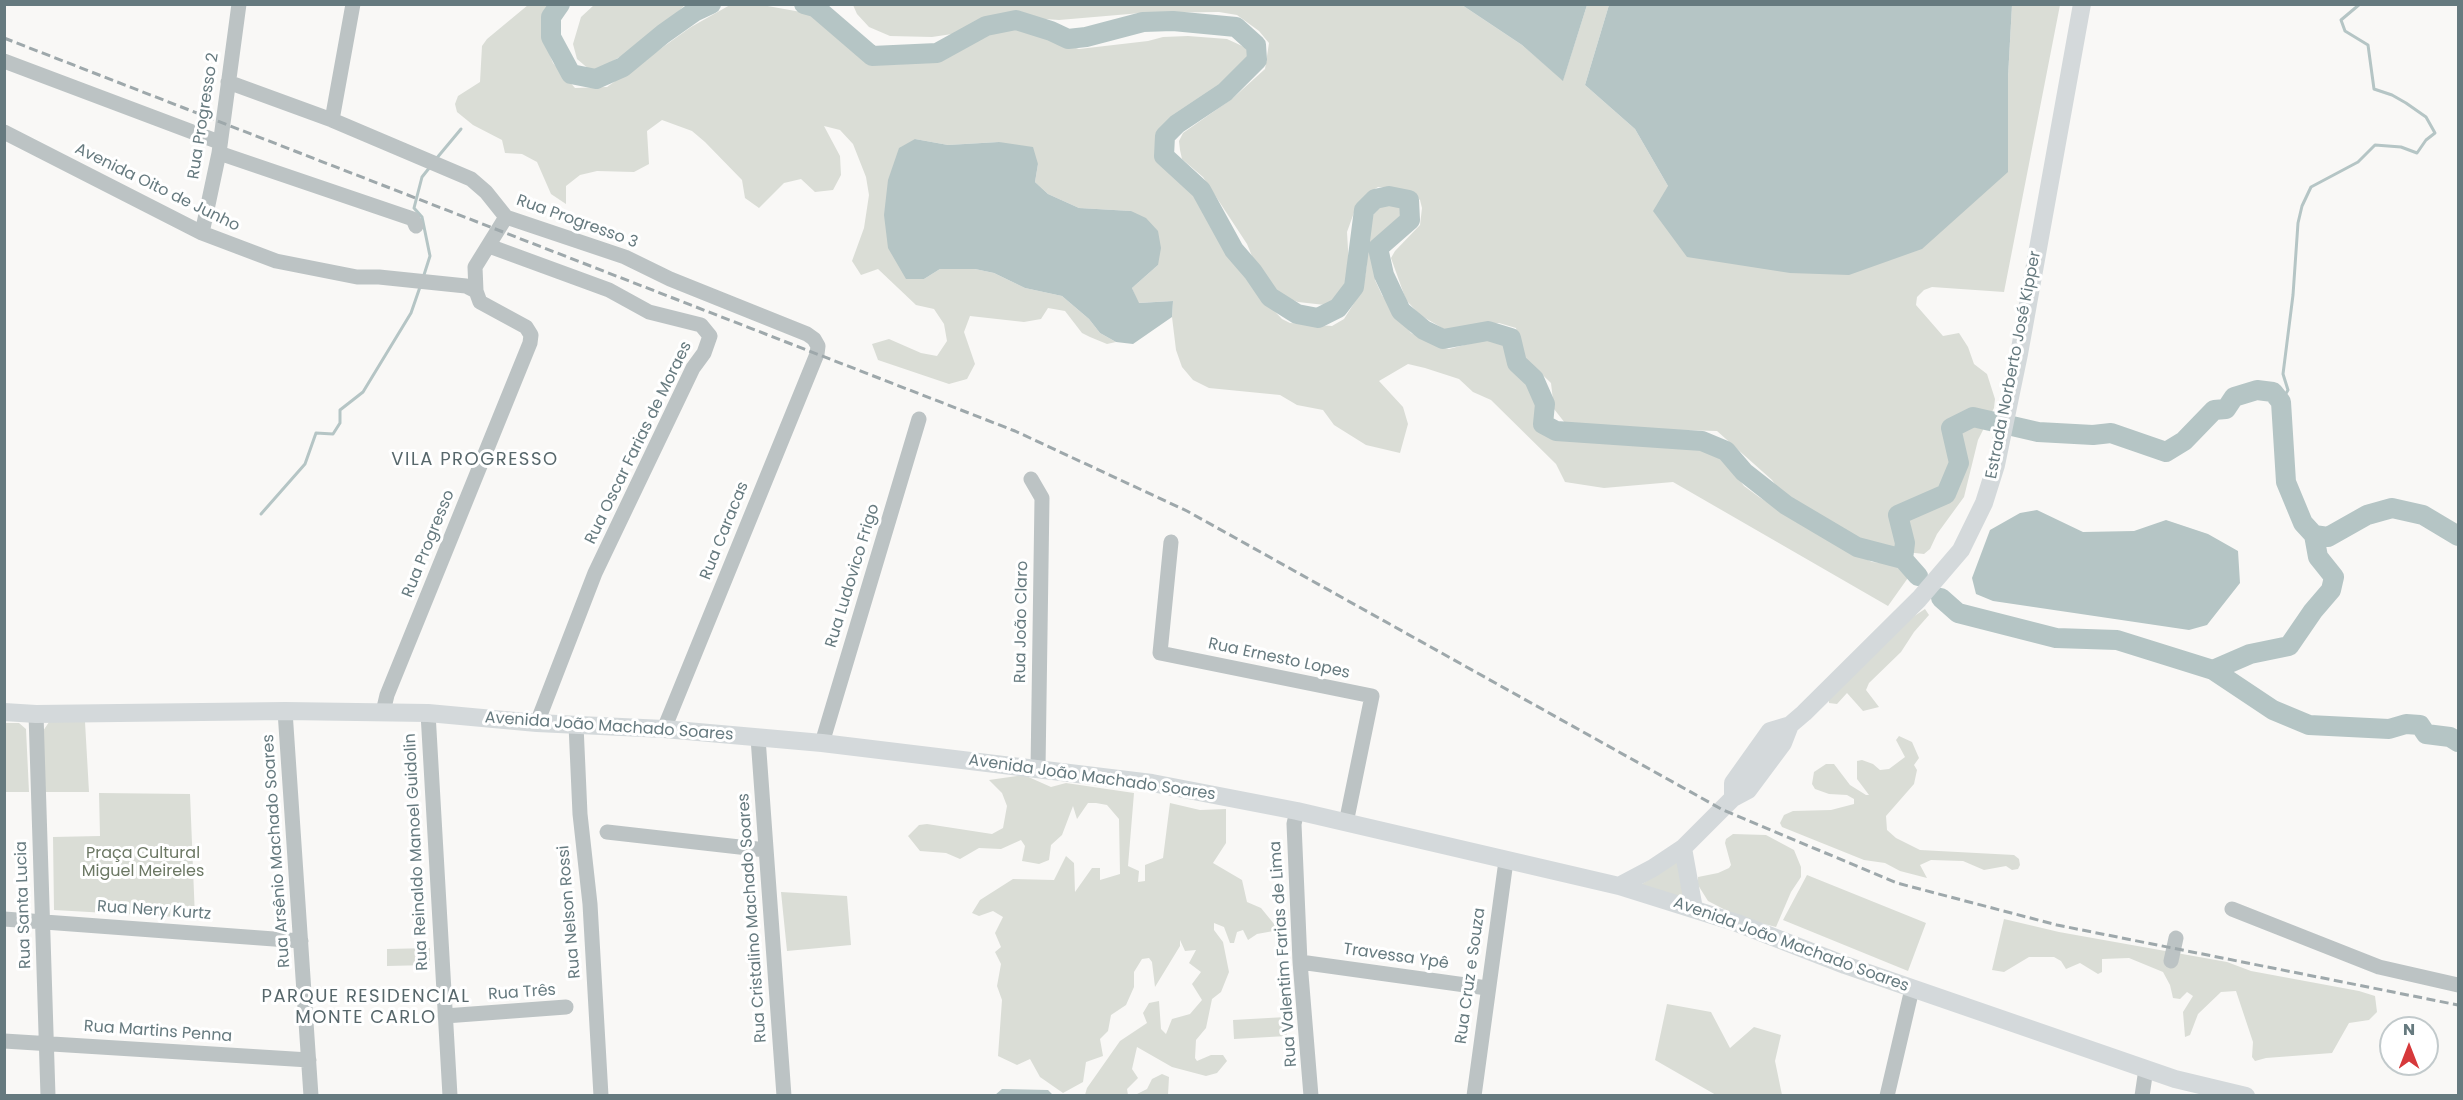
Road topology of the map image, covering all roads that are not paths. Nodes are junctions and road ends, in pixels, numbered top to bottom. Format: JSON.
{"nodes":[{"id":1,"x":239,"y":4,"type":"edge"},
{"id":2,"x":353,"y":4,"type":"edge"},
{"id":3,"x":2082,"y":4,"type":"edge"},
{"id":4,"x":4,"y":61,"type":"edge"},
{"id":5,"x":228,"y":81,"type":"junction"},
{"id":6,"x":332,"y":120,"type":"junction"},
{"id":7,"x":4,"y":132,"type":"edge"},
{"id":8,"x":219,"y":148,"type":"junction"},
{"id":9,"x":506,"y":217,"type":"junction"},
{"id":10,"x":416,"y":226,"type":"dead end"},
{"id":11,"x":202,"y":233,"type":"junction"},
{"id":12,"x":489,"y":246,"type":"junction"},
{"id":13,"x":476,"y":291,"type":"junction"},
{"id":14,"x":818,"y":346,"type":"joint"},
{"id":15,"x":919,"y":420,"type":"dead end"},
{"id":16,"x":1031,"y":479,"type":"dead end"},
{"id":17,"x":1171,"y":542,"type":"dead end"},
{"id":18,"x":285,"y":711,"type":"junction"},
{"id":19,"x":4,"y":712,"type":"edge"},
{"id":20,"x":383,"y":712,"type":"junction"},
{"id":21,"x":428,"y":713,"type":"junction"},
{"id":22,"x":36,"y":714,"type":"junction"},
{"id":23,"x":537,"y":723,"type":"junction"},
{"id":24,"x":576,"y":725,"type":"junction"},
{"id":25,"x":664,"y":729,"type":"junction"},
{"id":26,"x":758,"y":738,"type":"junction"},
{"id":27,"x":822,"y":743,"type":"junction"},
{"id":28,"x":1038,"y":769,"type":"junction"},
{"id":29,"x":1297,"y":811,"type":"junction"},
{"id":30,"x":1346,"y":823,"type":"junction"},
{"id":31,"x":607,"y":832,"type":"dead end"},
{"id":32,"x":1683,"y":848,"type":"junction"},
{"id":33,"x":766,"y":850,"type":"junction"},
{"id":34,"x":1506,"y":861,"type":"junction"},
{"id":35,"x":1619,"y":886,"type":"junction"},
{"id":36,"x":1694,"y":909,"type":"junction"},
{"id":37,"x":2232,"y":909,"type":"dead end"},
{"id":38,"x":4,"y":919,"type":"edge"},
{"id":39,"x":43,"y":921,"type":"junction"},
{"id":40,"x":2175,"y":938,"type":"dead end"},
{"id":41,"x":301,"y":941,"type":"junction"},
{"id":42,"x":2171,"y":961,"type":"dead end"},
{"id":43,"x":1300,"y":962,"type":"junction"},
{"id":44,"x":2458,"y":985,"type":"edge"},
{"id":45,"x":1487,"y":988,"type":"junction"},
{"id":46,"x":1912,"y":989,"type":"junction"},
{"id":47,"x":566,"y":1007,"type":"dead end"},
{"id":48,"x":445,"y":1016,"type":"junction"},
{"id":49,"x":4,"y":1041,"type":"edge"},
{"id":50,"x":46,"y":1043,"type":"junction"},
{"id":51,"x":309,"y":1060,"type":"junction"},
{"id":52,"x":2146,"y":1069,"type":"junction"},
{"id":53,"x":48,"y":1095,"type":"edge"},
{"id":54,"x":311,"y":1095,"type":"edge"},
{"id":55,"x":450,"y":1095,"type":"edge"},
{"id":56,"x":601,"y":1095,"type":"edge"},
{"id":57,"x":784,"y":1095,"type":"edge"},
{"id":58,"x":1311,"y":1095,"type":"edge"},
{"id":59,"x":1474,"y":1095,"type":"edge"},
{"id":60,"x":1887,"y":1095,"type":"edge"},
{"id":61,"x":2142,"y":1095,"type":"edge"},
{"id":62,"x":2246,"y":1095,"type":"edge"}],
"edges":[{"from":1,"to":5,"type":"street","name":"Rua Progresso 2"},
{"from":2,"to":6,"type":"street"},
{"from":3,"to":32,"type":"main road","name":"Estrada Norberto José Kipper"},
{"from":4,"to":8,"type":"street"},
{"from":5,"to":6,"type":"street","name":"Rua Progresso 3"},
{"from":5,"to":8,"type":"street","name":"Rua Progresso 2"},
{"from":6,"to":9,"type":"street","name":"Rua Progresso 3"},
{"from":7,"to":11,"type":"street","name":"Avenida Oito de Junho"},
{"from":8,"to":10,"type":"street"},
{"from":8,"to":11,"type":"street","name":"Rua Progresso 2"},
{"from":9,"to":12,"type":"street"},
{"from":9,"to":14,"type":"street","name":"Rua Progresso 3"},
{"from":11,"to":13,"type":"street","name":"Avenida Oito de Junho"},
{"from":12,"to":13,"type":"street"},
{"from":12,"to":23,"type":"street","name":"Rua Oscar Farias de Moraes"},
{"from":13,"to":20,"type":"street","name":"Rua Progresso"},
{"from":14,"to":25,"type":"street","name":"Rua Caracas"},
{"from":15,"to":27,"type":"street","name":"Rua Ludovico Frigo"},
{"from":16,"to":28,"type":"street","name":"Rua João Claro"},
{"from":17,"to":30,"type":"street","name":"Rua Ernesto Lopes"},
{"from":18,"to":20,"type":"main road","name":"Avenida João Machado Soares"},
{"from":18,"to":22,"type":"main road","name":"Avenida João Machado Soares"},
{"from":18,"to":41,"type":"street","name":"Rua Arsênio Machado Soares"},
{"from":19,"to":22,"type":"main road","name":"Avenida João Machado Soares"},
{"from":20,"to":21,"type":"main road","name":"Avenida João Machado Soares"},
{"from":21,"to":23,"type":"main road","name":"Avenida João Machado Soares"},
{"from":21,"to":48,"type":"street","name":"Rua Reinaldo Manoel Guidolin"},
{"from":22,"to":39,"type":"street","name":"Rua Santa Lucia"},
{"from":23,"to":24,"type":"main road","name":"Avenida João Machado Soares"},
{"from":24,"to":25,"type":"main road","name":"Avenida João Machado Soares"},
{"from":24,"to":56,"type":"street","name":"Rua Nelson Rossi"},
{"from":25,"to":26,"type":"main road","name":"Avenida João Machado Soares"},
{"from":26,"to":27,"type":"main road","name":"Avenida João Machado Soares"},
{"from":26,"to":33,"type":"street","name":"Rua Cristalino Machado Soares"},
{"from":27,"to":28,"type":"main road","name":"Avenida João Machado Soares"},
{"from":28,"to":29,"type":"main road","name":"Avenida João Machado Soares"},
{"from":29,"to":30,"type":"main road","name":"Avenida João Machado Soares"},
{"from":29,"to":43,"type":"street","name":"Rua Valentim Farias de Lima"},
{"from":30,"to":34,"type":"main road","name":"Avenida João Machado Soares"},
{"from":31,"to":33,"type":"street"},
{"from":32,"to":35,"type":"main road","name":"Estrada Norberto José Kipper"},
{"from":32,"to":36,"type":"main road"},
{"from":33,"to":57,"type":"street","name":"Rua Cristalino Machado Soares"},
{"from":34,"to":35,"type":"main road","name":"Avenida João Machado Soares"},
{"from":34,"to":45,"type":"street","name":"Rua Cruz e Souza"},
{"from":35,"to":36,"type":"main road","name":"Avenida João Machado Soares"},
{"from":36,"to":46,"type":"main road","name":"Avenida João Machado Soares"},
{"from":37,"to":44,"type":"street"},
{"from":38,"to":39,"type":"street","name":"Rua Nery Kurtz"},
{"from":39,"to":41,"type":"street","name":"Rua Nery Kurtz"},
{"from":39,"to":50,"type":"street","name":"Rua Santa Lucia"},
{"from":40,"to":42,"type":"street"},
{"from":41,"to":51,"type":"street","name":"Rua Arsênio Machado Soares"},
{"from":43,"to":45,"type":"street","name":"Travessa Ypê"},
{"from":43,"to":58,"type":"street","name":"Rua Valentim Farias de Lima"},
{"from":45,"to":59,"type":"street","name":"Rua Cruz e Souza"},
{"from":46,"to":52,"type":"main road","name":"Avenida João Machado Soares"},
{"from":46,"to":60,"type":"street"},
{"from":47,"to":48,"type":"street","name":"Rua Três"},
{"from":48,"to":55,"type":"street","name":"Rua Reinaldo Manoel Guidolin"},
{"from":49,"to":50,"type":"street","name":"Rua Martins Penna"},
{"from":50,"to":51,"type":"street","name":"Rua Martins Penna"},
{"from":50,"to":53,"type":"street","name":"Rua Santa Lucia"},
{"from":51,"to":54,"type":"street","name":"Rua Arsênio Machado Soares"},
{"from":52,"to":61,"type":"street"},
{"from":52,"to":62,"type":"main road","name":"Avenida João Machado Soares"}]}
